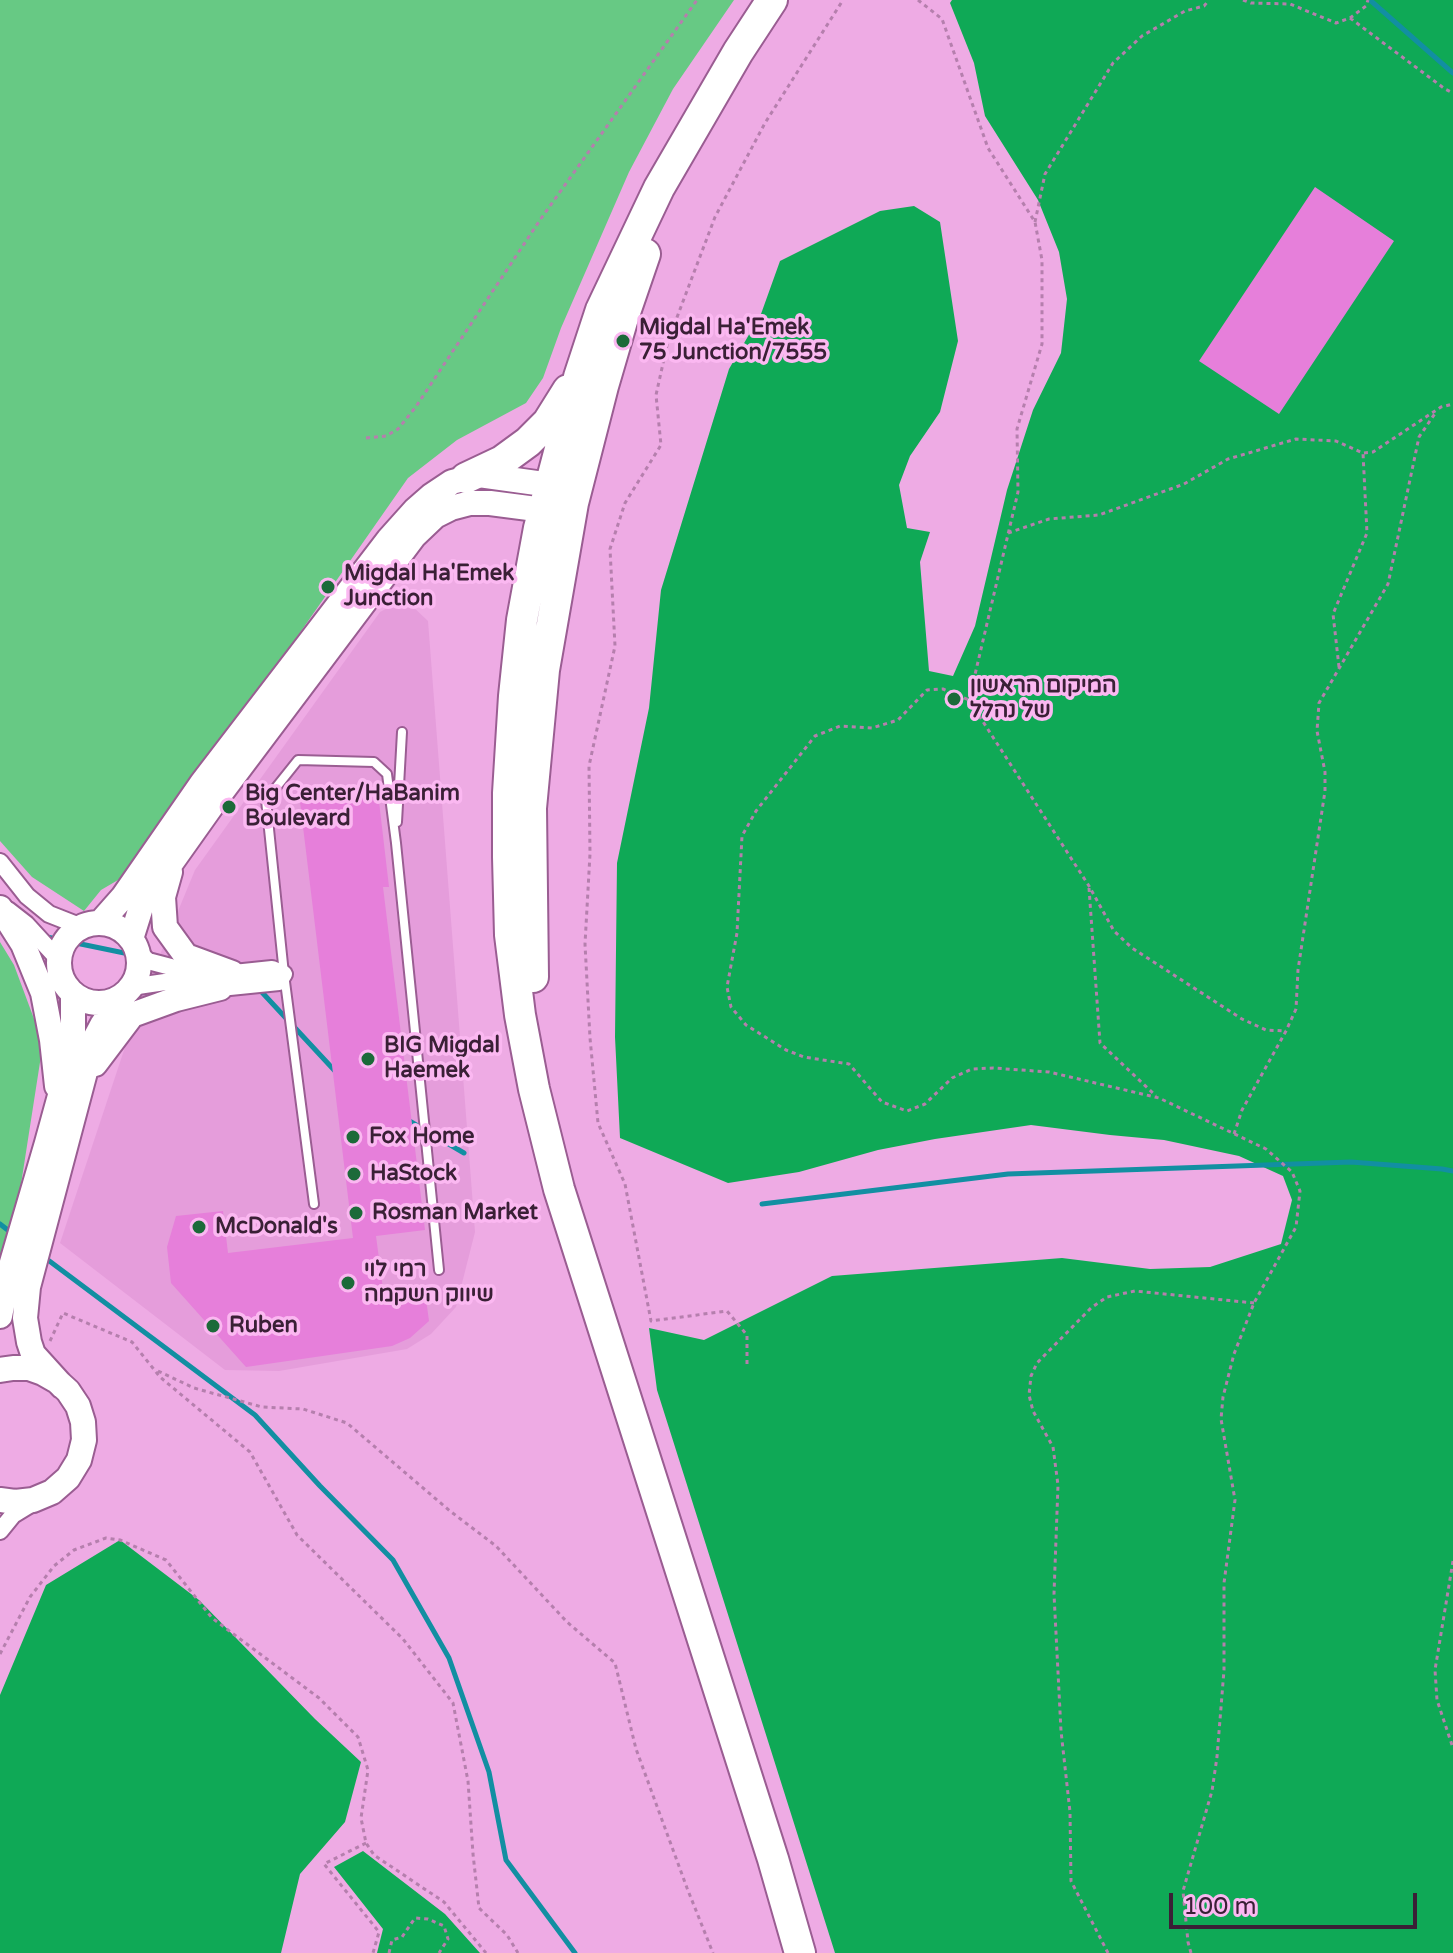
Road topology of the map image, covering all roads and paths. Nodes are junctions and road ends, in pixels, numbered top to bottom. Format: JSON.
{"nodes":[{"id":1,"x":697,"y":0,"type":"edge"},
{"id":2,"x":772,"y":0,"type":"edge"},
{"id":3,"x":843,"y":0,"type":"edge"},
{"id":4,"x":918,"y":0,"type":"edge"},
{"id":5,"x":1209,"y":0,"type":"edge"},
{"id":6,"x":1243,"y":0,"type":"edge"},
{"id":7,"x":1368,"y":0,"type":"edge"},
{"id":8,"x":1350,"y":18,"type":"junction"},
{"id":9,"x":738,"y":52,"type":"junction"},
{"id":10,"x":1453,"y":93,"type":"edge"},
{"id":11,"x":1035,"y":222,"type":"junction"},
{"id":12,"x":588,"y":349,"type":"junction"},
{"id":13,"x":1453,"y":404,"type":"edge"},
{"id":14,"x":1436,"y":412,"type":"junction"},
{"id":15,"x":366,"y":438,"type":"dead end"},
{"id":16,"x":1363,"y":453,"type":"junction"},
{"id":17,"x":466,"y":478,"type":"junction"},
{"id":18,"x":556,"y":499,"type":"junction"},
{"id":19,"x":1008,"y":533,"type":"junction"},
{"id":20,"x":1339,"y":669,"type":"junction"},
{"id":21,"x":969,"y":700,"type":"junction"},
{"id":22,"x":402,"y":732,"type":"dead end"},
{"id":23,"x":396,"y":843,"type":"junction"},
{"id":24,"x":0,"y":862,"type":"edge"},
{"id":25,"x":173,"y":862,"type":"junction"},
{"id":26,"x":1089,"y":886,"type":"junction"},
{"id":27,"x":0,"y":906,"type":"edge"},
{"id":28,"x":91,"y":925,"type":"junction"},
{"id":29,"x":134,"y":945,"type":"junction"},
{"id":30,"x":59,"y":960,"type":"junction"},
{"id":31,"x":284,"y":974,"type":"junction"},
{"id":32,"x":226,"y":981,"type":"junction"},
{"id":33,"x":126,"y":992,"type":"junction"},
{"id":34,"x":73,"y":994,"type":"junction"},
{"id":35,"x":1286,"y":1031,"type":"junction"},
{"id":36,"x":69,"y":1096,"type":"junction"},
{"id":37,"x":1159,"y":1098,"type":"junction"},
{"id":38,"x":1234,"y":1134,"type":"junction"},
{"id":39,"x":314,"y":1204,"type":"dead end"},
{"id":40,"x":439,"y":1270,"type":"dead end"},
{"id":41,"x":1254,"y":1303,"type":"junction"},
{"id":42,"x":0,"y":1316,"type":"edge"},
{"id":43,"x":40,"y":1363,"type":"junction"},
{"id":44,"x":747,"y":1364,"type":"dead end"},
{"id":45,"x":0,"y":1370,"type":"edge"},
{"id":46,"x":155,"y":1370,"type":"junction"},
{"id":47,"x":62,"y":1386,"type":"junction"},
{"id":48,"x":52,"y":1492,"type":"junction"},
{"id":49,"x":0,"y":1500,"type":"edge"},
{"id":50,"x":0,"y":1531,"type":"edge"},
{"id":51,"x":1453,"y":1561,"type":"edge"},
{"id":52,"x":0,"y":1654,"type":"edge"},
{"id":53,"x":1453,"y":1748,"type":"edge"},
{"id":54,"x":366,"y":1843,"type":"junction"},
{"id":55,"x":373,"y":1953,"type":"edge"},
{"id":56,"x":389,"y":1953,"type":"edge"},
{"id":57,"x":439,"y":1953,"type":"edge"},
{"id":58,"x":486,"y":1953,"type":"edge"},
{"id":59,"x":518,"y":1953,"type":"edge"},
{"id":60,"x":713,"y":1953,"type":"edge"},
{"id":61,"x":800,"y":1953,"type":"edge"},
{"id":62,"x":1108,"y":1953,"type":"edge"},
{"id":63,"x":1191,"y":1953,"type":"edge"}],
"edges":[{"from":1,"to":15,"type":"path"},
{"from":2,"to":9,"type":"highway"},
{"from":3,"to":44,"type":"path"},
{"from":4,"to":11,"type":"path"},
{"from":5,"to":11,"type":"path"},
{"from":6,"to":8,"type":"path"},
{"from":7,"to":8,"type":"path"},
{"from":8,"to":10,"type":"path"},
{"from":9,"to":12,"type":"highway"},
{"from":9,"to":18,"type":"highway"},
{"from":11,"to":19,"type":"path"},
{"from":12,"to":17,"type":"highway"},
{"from":12,"to":18,"type":"highway"},
{"from":13,"to":14,"type":"path"},
{"from":14,"to":16,"type":"path"},
{"from":14,"to":20,"type":"path"},
{"from":16,"to":19,"type":"path"},
{"from":16,"to":20,"type":"path"},
{"from":17,"to":18,"type":"main road"},
{"from":17,"to":28,"type":"main road"},
{"from":18,"to":25,"type":"main road"},
{"from":18,"to":61,"type":"highway"},
{"from":19,"to":21,"type":"path"},
{"from":20,"to":35,"type":"path"},
{"from":21,"to":26,"type":"path"},
{"from":21,"to":37,"type":"path"},
{"from":22,"to":23,"type":"lane"},
{"from":23,"to":31,"type":"lane"},
{"from":23,"to":40,"type":"lane"},
{"from":24,"to":28,"type":"street"},
{"from":25,"to":29,"type":"main road"},
{"from":25,"to":32,"type":"main road"},
{"from":26,"to":35,"type":"path"},
{"from":26,"to":37,"type":"path"},
{"from":27,"to":30,"type":"street"},
{"from":27,"to":36,"type":"main road"},
{"from":28,"to":29,"type":"main road"},
{"from":28,"to":30,"type":"main road"},
{"from":29,"to":32,"type":"street"},
{"from":29,"to":33,"type":"main road"},
{"from":30,"to":34,"type":"main road"},
{"from":31,"to":32,"type":"street"},
{"from":31,"to":39,"type":"lane"},
{"from":32,"to":33,"type":"street"},
{"from":32,"to":36,"type":"main road"},
{"from":33,"to":34,"type":"main road"},
{"from":33,"to":36,"type":"main road"},
{"from":34,"to":36,"type":"main road"},
{"from":35,"to":38,"type":"path"},
{"from":36,"to":42,"type":"main road"},
{"from":36,"to":43,"type":"main road"},
{"from":37,"to":38,"type":"path"},
{"from":38,"to":41,"type":"path"},
{"from":41,"to":62,"type":"path"},
{"from":41,"to":63,"type":"path"},
{"from":43,"to":46,"type":"path"},
{"from":43,"to":47,"type":"main road"},
{"from":45,"to":47,"type":"main road"},
{"from":46,"to":59,"type":"path"},
{"from":46,"to":60,"type":"path"},
{"from":47,"to":48,"type":"main road"},
{"from":48,"to":49,"type":"main road"},
{"from":48,"to":50,"type":"street"},
{"from":51,"to":53,"type":"path"},
{"from":52,"to":54,"type":"path"},
{"from":54,"to":55,"type":"path"},
{"from":54,"to":58,"type":"path"},
{"from":56,"to":57,"type":"path"}]}
